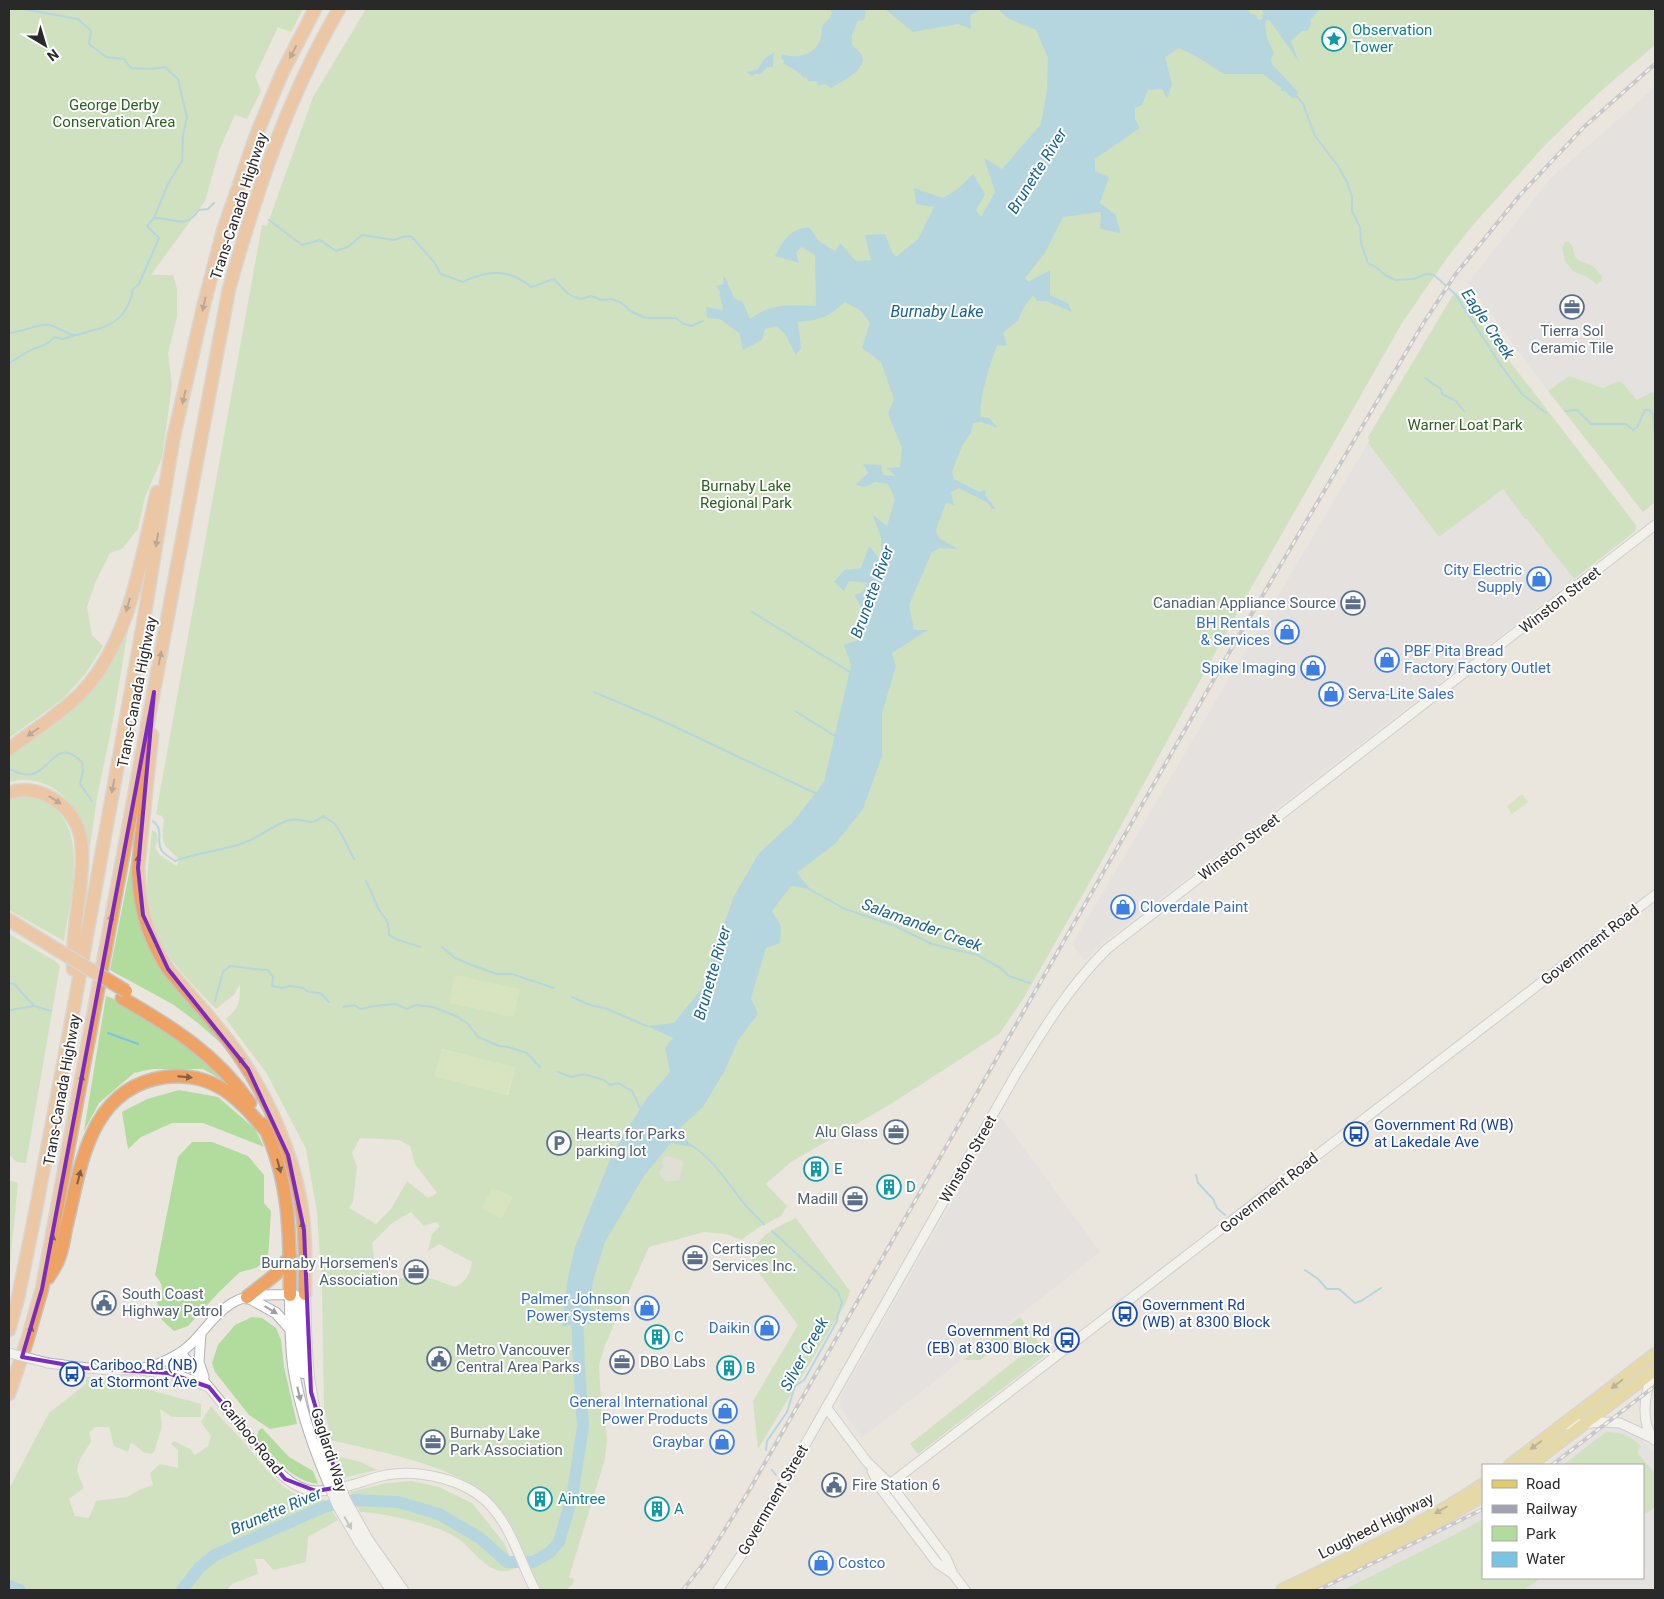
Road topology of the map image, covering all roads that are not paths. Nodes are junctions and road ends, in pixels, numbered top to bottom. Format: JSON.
{"nodes":[{"id":1,"x":315,"y":9,"type":"edge"},
{"id":2,"x":339,"y":9,"type":"edge"},
{"id":3,"x":173,"y":440,"type":"junction"},
{"id":4,"x":1655,"y":525,"type":"edge"},
{"id":5,"x":154,"y":692,"type":"junction"},
{"id":6,"x":9,"y":749,"type":"edge"},
{"id":7,"x":9,"y":792,"type":"edge"},
{"id":8,"x":1655,"y":895,"type":"edge"},
{"id":9,"x":9,"y":920,"type":"edge"},
{"id":10,"x":9,"y":929,"type":"edge"},
{"id":11,"x":55,"y":952,"type":"junction"},
{"id":12,"x":124,"y":994,"type":"junction"},
{"id":13,"x":74,"y":1003,"type":"junction"},
{"id":14,"x":274,"y":1121,"type":"junction"},
{"id":15,"x":267,"y":1132,"type":"junction"},
{"id":16,"x":290,"y":1256,"type":"junction"},
{"id":17,"x":42,"y":1289,"type":"junction"},
{"id":18,"x":305,"y":1294,"type":"junction"},
{"id":19,"x":290,"y":1295,"type":"junction"},
{"id":20,"x":246,"y":1297,"type":"junction"},
{"id":21,"x":290,"y":1329,"type":"junction"},
{"id":22,"x":9,"y":1330,"type":"edge"},
{"id":23,"x":202,"y":1333,"type":"junction"},
{"id":24,"x":181,"y":1353,"type":"junction"},
{"id":25,"x":9,"y":1354,"type":"edge"},
{"id":26,"x":1655,"y":1354,"type":"edge"},
{"id":27,"x":134,"y":1370,"type":"junction"},
{"id":28,"x":1654,"y":1370,"type":"edge"},
{"id":29,"x":209,"y":1386,"type":"junction"},
{"id":30,"x":9,"y":1394,"type":"edge"},
{"id":31,"x":312,"y":1399,"type":"junction"},
{"id":32,"x":826,"y":1407,"type":"junction"},
{"id":33,"x":1586,"y":1424,"type":"junction"},
{"id":34,"x":1563,"y":1425,"type":"junction"},
{"id":35,"x":1653,"y":1440,"type":"edge"},
{"id":36,"x":867,"y":1462,"type":"junction"},
{"id":37,"x":1511,"y":1464,"type":"edge"},
{"id":38,"x":1531,"y":1464,"type":"edge"},
{"id":39,"x":328,"y":1471,"type":"junction"},
{"id":40,"x":890,"y":1484,"type":"junction"},
{"id":41,"x":1482,"y":1485,"type":"edge"},
{"id":42,"x":882,"y":1490,"type":"junction"},
{"id":43,"x":1482,"y":1497,"type":"edge"},
{"id":44,"x":363,"y":1541,"type":"junction"},
{"id":45,"x":953,"y":1574,"type":"junction"},
{"id":46,"x":391,"y":1590,"type":"edge"},
{"id":47,"x":403,"y":1590,"type":"edge"},
{"id":48,"x":535,"y":1590,"type":"edge"},
{"id":49,"x":718,"y":1590,"type":"edge"},
{"id":50,"x":965,"y":1590,"type":"edge"},
{"id":51,"x":1282,"y":1590,"type":"edge"},
{"id":52,"x":1303,"y":1590,"type":"edge"}],
"edges":[{"from":1,"to":3,"type":"highway","name":"Trans-Canada Highway","one_way":true},
{"from":5,"to":2,"type":"highway","name":"Trans-Canada Highway","one_way":true},
{"from":3,"to":6,"type":"highway","one_way":true},
{"from":3,"to":13,"type":"highway","name":"Trans-Canada Highway","one_way":true},
{"from":4,"to":32,"type":"street","name":"Winston Street"},
{"from":14,"to":5,"type":"highway","one_way":true},
{"from":17,"to":5,"type":"highway","name":"Trans-Canada Highway","one_way":true},
{"from":7,"to":13,"type":"highway","one_way":true},
{"from":8,"to":40,"type":"street","name":"Government Road"},
{"from":9,"to":11,"type":"highway"},
{"from":10,"to":11,"type":"highway"},
{"from":11,"to":12,"type":"highway"},
{"from":12,"to":14,"type":"highway"},
{"from":12,"to":15,"type":"highway"},
{"from":13,"to":22,"type":"highway","name":"Trans-Canada Highway"},
{"from":18,"to":14,"type":"highway","one_way":true},
{"from":15,"to":16,"type":"highway","one_way":true},
{"from":17,"to":15,"type":"highway","one_way":true},
{"from":16,"to":19,"type":"highway"},
{"from":16,"to":20,"type":"highway"},
{"from":30,"to":17,"type":"highway","name":"Trans-Canada Highway","one_way":true},
{"from":18,"to":19,"type":"street"},
{"from":18,"to":31,"type":"main road","name":"Gaglardi Way"},
{"from":19,"to":20,"type":"street"},
{"from":19,"to":21,"type":"main road","name":"Gaglardi Way"},
{"from":19,"to":31,"type":"main road"},
{"from":20,"to":21,"type":"main road","one_way":true},
{"from":20,"to":23,"type":"street"},
{"from":21,"to":39,"type":"main road","name":"Gaglardi Way","one_way":true},
{"from":23,"to":24,"type":"street"},
{"from":23,"to":29,"type":"street"},
{"from":24,"to":27,"type":"street"},
{"from":24,"to":29,"type":"street","name":"Cariboo Road"},
{"from":25,"to":27,"type":"street","bridge":true},
{"from":26,"to":34,"type":"main road","one_way":true},
{"from":27,"to":29,"type":"street"},
{"from":28,"to":33,"type":"main road"},
{"from":28,"to":35,"type":"street"},
{"from":29,"to":48,"type":"street","name":"Cariboo Road"},
{"from":31,"to":39,"type":"main road","name":"Gaglardi Way"},
{"from":32,"to":36,"type":"street"},
{"from":32,"to":49,"type":"street","name":"Government Street"},
{"from":33,"to":34,"type":"street"},
{"from":33,"to":35,"type":"street"},
{"from":33,"to":38,"type":"main road"},
{"from":34,"to":37,"type":"main road","one_way":true},
{"from":36,"to":40,"type":"street"},
{"from":36,"to":42,"type":"street"},
{"from":39,"to":44,"type":"main road","name":"Gaglardi Way","bridge":true},
{"from":40,"to":42,"type":"street","name":"Government Road"},
{"from":40,"to":45,"type":"street"},
{"from":41,"to":51,"type":"main road","name":"Lougheed Highway","one_way":true},
{"from":42,"to":45,"type":"street"},
{"from":43,"to":52,"type":"main road","name":"Lougheed Highway"},
{"from":44,"to":46,"type":"main road","name":"Gaglardi Way"},
{"from":44,"to":47,"type":"main road","name":"Gaglardi Way"},
{"from":45,"to":50,"type":"street"}]}
